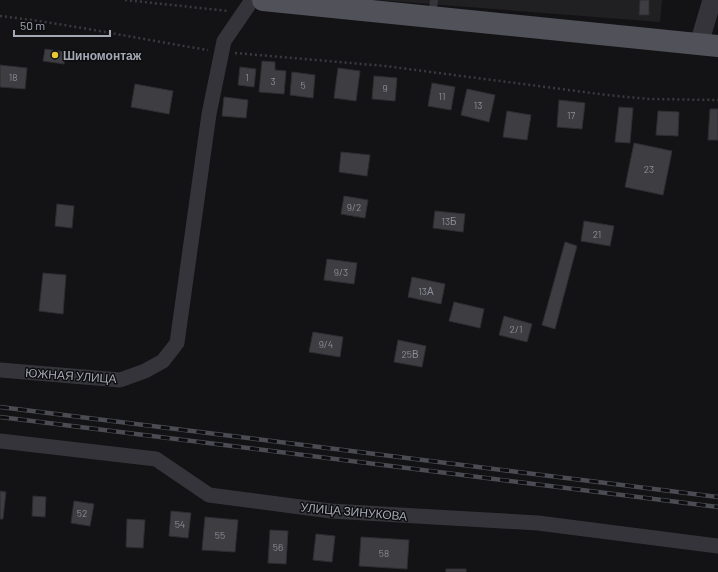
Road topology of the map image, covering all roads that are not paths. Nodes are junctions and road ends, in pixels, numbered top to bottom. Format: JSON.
{"nodes":[{"id":1,"x":252,"y":0,"type":"edge"},
{"id":2,"x":263,"y":0,"type":"edge"},
{"id":3,"x":712,"y":0,"type":"edge"},
{"id":4,"x":361,"y":5,"type":"edge"},
{"id":5,"x":433,"y":9,"type":"edge"},
{"id":6,"x":708,"y":45,"type":"edge"},
{"id":7,"x":0,"y":370,"type":"edge"},
{"id":8,"x":0,"y":441,"type":"edge"},
{"id":9,"x":718,"y":546,"type":"edge"}],
"edges":[{"from":1,"to":7,"type":"street","name":"ЮЖНАЯ УЛИЦА"},
{"from":2,"to":4,"type":"main road"},
{"from":3,"to":6,"type":"street"},
{"from":4,"to":5,"type":"main road"},
{"from":5,"to":6,"type":"main road"},
{"from":8,"to":9,"type":"street","name":"УЛИЦА ЗИНУКОВА"}]}
